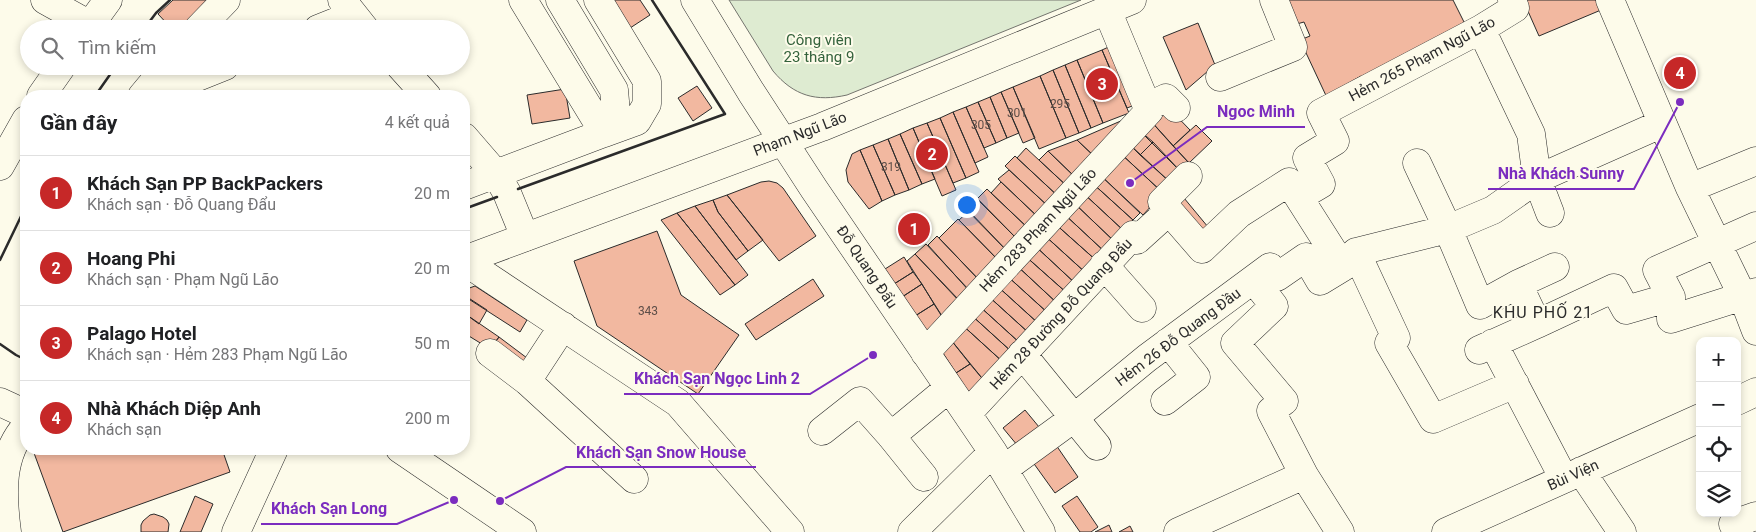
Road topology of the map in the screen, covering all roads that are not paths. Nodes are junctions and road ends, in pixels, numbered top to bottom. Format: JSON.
{"nodes":[{"id":1,"x":45,"y":0,"type":"edge"},
{"id":2,"x":108,"y":0,"type":"edge"},
{"id":3,"x":226,"y":0,"type":"edge"},
{"id":4,"x":523,"y":0,"type":"edge"},
{"id":5,"x":560,"y":0,"type":"edge"},
{"id":6,"x":598,"y":0,"type":"edge"},
{"id":7,"x":695,"y":0,"type":"edge"},
{"id":8,"x":1132,"y":0,"type":"edge"},
{"id":9,"x":1274,"y":0,"type":"edge"},
{"id":10,"x":1512,"y":0,"type":"edge"},
{"id":11,"x":1610,"y":0,"type":"edge"},
{"id":12,"x":1107,"y":10,"type":"junction"},
{"id":13,"x":353,"y":15,"type":"edge"},
{"id":14,"x":77,"y":20,"type":"edge"},
{"id":15,"x":93,"y":20,"type":"edge"},
{"id":16,"x":207,"y":20,"type":"edge"},
{"id":17,"x":340,"y":20,"type":"edge"},
{"id":18,"x":1481,"y":29,"type":"junction"},
{"id":19,"x":56,"y":75,"type":"edge"},
{"id":20,"x":160,"y":75,"type":"edge"},
{"id":21,"x":202,"y":75,"type":"edge"},
{"id":22,"x":405,"y":75,"type":"edge"},
{"id":23,"x":1220,"y":77,"type":"dead end"},
{"id":24,"x":45,"y":90,"type":"edge"},
{"id":25,"x":147,"y":90,"type":"edge"},
{"id":26,"x":165,"y":90,"type":"edge"},
{"id":27,"x":413,"y":90,"type":"edge"},
{"id":28,"x":1147,"y":107,"type":"junction"},
{"id":29,"x":1176,"y":108,"type":"dead end"},
{"id":30,"x":1661,"y":124,"type":"junction"},
{"id":31,"x":20,"y":131,"type":"edge"},
{"id":32,"x":604,"y":133,"type":"junction"},
{"id":33,"x":783,"y":141,"type":"junction"},
{"id":34,"x":470,"y":144,"type":"edge"},
{"id":35,"x":1756,"y":161,"type":"edge"},
{"id":36,"x":1417,"y":163,"type":"dead end"},
{"id":37,"x":0,"y":166,"type":"edge"},
{"id":38,"x":496,"y":174,"type":"junction"},
{"id":39,"x":1188,"y":176,"type":"dead end"},
{"id":40,"x":1537,"y":179,"type":"junction"},
{"id":41,"x":470,"y":184,"type":"edge"},
{"id":42,"x":1690,"y":188,"type":"junction"},
{"id":43,"x":1299,"y":197,"type":"junction"},
{"id":44,"x":1169,"y":211,"type":"junction"},
{"id":45,"x":1550,"y":214,"type":"dead end"},
{"id":46,"x":1756,"y":226,"type":"edge"},
{"id":47,"x":1448,"y":229,"type":"junction"},
{"id":48,"x":525,"y":237,"type":"junction"},
{"id":49,"x":1716,"y":242,"type":"junction"},
{"id":50,"x":470,"y":258,"type":"edge"},
{"id":51,"x":1350,"y":260,"type":"junction"},
{"id":52,"x":470,"y":264,"type":"edge"},
{"id":53,"x":1104,"y":265,"type":"junction"},
{"id":54,"x":1555,"y":268,"type":"dead end"},
{"id":55,"x":1254,"y":280,"type":"junction"},
{"id":56,"x":1518,"y":284,"type":"junction"},
{"id":57,"x":1750,"y":294,"type":"edge"},
{"id":58,"x":1671,"y":297,"type":"junction"},
{"id":59,"x":1142,"y":308,"type":"dead end"},
{"id":60,"x":1537,"y":324,"type":"junction"},
{"id":61,"x":563,"y":326,"type":"junction"},
{"id":62,"x":1756,"y":331,"type":"edge"},
{"id":63,"x":1168,"y":342,"type":"junction"},
{"id":64,"x":490,"y":353,"type":"dead end"},
{"id":65,"x":925,"y":353,"type":"junction"},
{"id":66,"x":1022,"y":354,"type":"junction"},
{"id":67,"x":527,"y":381,"type":"junction"},
{"id":68,"x":1515,"y":384,"type":"junction"},
{"id":69,"x":950,"y":388,"type":"junction"},
{"id":70,"x":1756,"y":392,"type":"edge"},
{"id":71,"x":1741,"y":399,"type":"edge"},
{"id":72,"x":1165,"y":401,"type":"dead end"},
{"id":73,"x":0,"y":402,"type":"edge"},
{"id":74,"x":20,"y":411,"type":"edge"},
{"id":75,"x":967,"y":414,"type":"junction"},
{"id":76,"x":1074,"y":418,"type":"junction"},
{"id":77,"x":1696,"y":420,"type":"edge"},
{"id":78,"x":20,"y":424,"type":"edge"},
{"id":79,"x":822,"y":431,"type":"dead end"},
{"id":80,"x":0,"y":432,"type":"edge"},
{"id":81,"x":20,"y":432,"type":"edge"},
{"id":82,"x":891,"y":436,"type":"junction"},
{"id":83,"x":1097,"y":446,"type":"dead end"},
{"id":84,"x":271,"y":455,"type":"edge"},
{"id":85,"x":409,"y":455,"type":"edge"},
{"id":86,"x":998,"y":460,"type":"junction"},
{"id":87,"x":1304,"y":474,"type":"junction"},
{"id":88,"x":1572,"y":475,"type":"junction"},
{"id":89,"x":924,"y":477,"type":"dead end"},
{"id":90,"x":634,"y":479,"type":"dead end"},
{"id":91,"x":1756,"y":516,"type":"edge"},
{"id":92,"x":1456,"y":530,"type":"edge"},
{"id":93,"x":7,"y":532,"type":"edge"},
{"id":94,"x":236,"y":532,"type":"edge"},
{"id":95,"x":522,"y":532,"type":"edge"},
{"id":96,"x":790,"y":532,"type":"edge"},
{"id":97,"x":912,"y":532,"type":"edge"},
{"id":98,"x":1041,"y":532,"type":"edge"},
{"id":99,"x":1178,"y":532,"type":"edge"},
{"id":100,"x":1340,"y":532,"type":"edge"},
{"id":101,"x":1622,"y":532,"type":"edge"},
{"id":102,"x":1738,"y":532,"type":"edge"}],
"edges":[{"from":1,"to":14,"type":"street"},
{"from":2,"to":15,"type":"street"},
{"from":3,"to":16,"type":"street"},
{"from":4,"to":32,"type":"street"},
{"from":5,"to":32,"type":"street"},
{"from":6,"to":32,"type":"street"},
{"from":7,"to":33,"type":"street","name":"Ðỗ Quang Ðẩu"},
{"from":8,"to":12,"type":"street","name":"Phạm Ngũ Lão"},
{"from":9,"to":23,"type":"street"},
{"from":10,"to":18,"type":"street","name":"Hẻm 265 Phạm Ngũ Lão"},
{"from":11,"to":30,"type":"street"},
{"from":12,"to":28,"type":"street"},
{"from":12,"to":33,"type":"street","name":"Phạm Ngũ Lão"},
{"from":13,"to":17,"type":"street"},
{"from":18,"to":40,"type":"street"},
{"from":18,"to":43,"type":"street","name":"Hẻm 265 Phạm Ngũ Lão"},
{"from":19,"to":24,"type":"street"},
{"from":20,"to":25,"type":"street"},
{"from":21,"to":26,"type":"street"},
{"from":22,"to":27,"type":"street"},
{"from":28,"to":29,"type":"street"},
{"from":28,"to":65,"type":"street","name":"Hẻm 283 Phạm Ngũ Lão"},
{"from":30,"to":40,"type":"street"},
{"from":30,"to":42,"type":"street"},
{"from":31,"to":37,"type":"street"},
{"from":32,"to":38,"type":"street"},
{"from":33,"to":48,"type":"street","name":"Phạm Ngũ Lão"},
{"from":33,"to":65,"type":"street","name":"Ðỗ Quang Ðẩu"},
{"from":34,"to":38,"type":"street"},
{"from":35,"to":42,"type":"street"},
{"from":36,"to":47,"type":"street"},
{"from":38,"to":41,"type":"street"},
{"from":38,"to":48,"type":"street"},
{"from":39,"to":44,"type":"street"},
{"from":40,"to":45,"type":"street"},
{"from":40,"to":47,"type":"street"},
{"from":42,"to":49,"type":"street"},
{"from":43,"to":44,"type":"street"},
{"from":43,"to":51,"type":"street"},
{"from":44,"to":53,"type":"street","name":"Hẻm 28 Đường Đỗ Quang Đẩu"},
{"from":46,"to":49,"type":"street"},
{"from":47,"to":51,"type":"street"},
{"from":47,"to":56,"type":"street"},
{"from":48,"to":50,"type":"street","name":"Phạm Ngũ Lão"},
{"from":49,"to":57,"type":"street"},
{"from":49,"to":58,"type":"street"},
{"from":51,"to":55,"type":"street","name":"Hẻm 26 Ðỗ Quang Ðầu"},
{"from":51,"to":68,"type":"street"},
{"from":52,"to":61,"type":"street"},
{"from":53,"to":59,"type":"street"},
{"from":53,"to":66,"type":"street","name":"Hẻm 28 Đường Đỗ Quang Đẩu"},
{"from":54,"to":56,"type":"street"},
{"from":55,"to":63,"type":"street","name":"Hẻm 26 Ðỗ Quang Ðầu"},
{"from":55,"to":87,"type":"street"},
{"from":56,"to":60,"type":"street"},
{"from":57,"to":58,"type":"street"},
{"from":57,"to":62,"type":"street"},
{"from":58,"to":60,"type":"street"},
{"from":60,"to":68,"type":"street"},
{"from":61,"to":67,"type":"street"},
{"from":61,"to":96,"type":"street"},
{"from":63,"to":72,"type":"street"},
{"from":63,"to":76,"type":"street","name":"Hẻm 26 Ðỗ Quang Ðầu"},
{"from":64,"to":67,"type":"street"},
{"from":65,"to":69,"type":"street","name":"Ðỗ Quang Ðẩu"},
{"from":66,"to":75,"type":"street","name":"Hẻm 28 Đường Đỗ Quang Đẩu"},
{"from":66,"to":76,"type":"street"},
{"from":67,"to":90,"type":"street"},
{"from":68,"to":88,"type":"street"},
{"from":69,"to":75,"type":"street","name":"Ðỗ Quang Ðẩu"},
{"from":69,"to":82,"type":"street"},
{"from":70,"to":71,"type":"street"},
{"from":73,"to":74,"type":"street"},
{"from":75,"to":86,"type":"street","name":"Ðỗ Quang Ðẩu"},
{"from":76,"to":83,"type":"street"},
{"from":76,"to":86,"type":"street","name":"Hẻm 26 Ðỗ Quang Ðầu"},
{"from":77,"to":88,"type":"street","name":"Bùi Viện"},
{"from":78,"to":80,"type":"street"},
{"from":79,"to":82,"type":"street"},
{"from":81,"to":93,"type":"street"},
{"from":82,"to":89,"type":"street"},
{"from":84,"to":94,"type":"street"},
{"from":85,"to":95,"type":"street"},
{"from":86,"to":97,"type":"street","name":"Hẻm 26 Ðỗ Quang Ðầu"},
{"from":86,"to":98,"type":"street","name":"Ðỗ Quang Ðẩu"},
{"from":87,"to":99,"type":"street"},
{"from":87,"to":100,"type":"street"},
{"from":88,"to":92,"type":"street","name":"Bùi Viện"},
{"from":88,"to":101,"type":"street"},
{"from":91,"to":102,"type":"street"}]}
